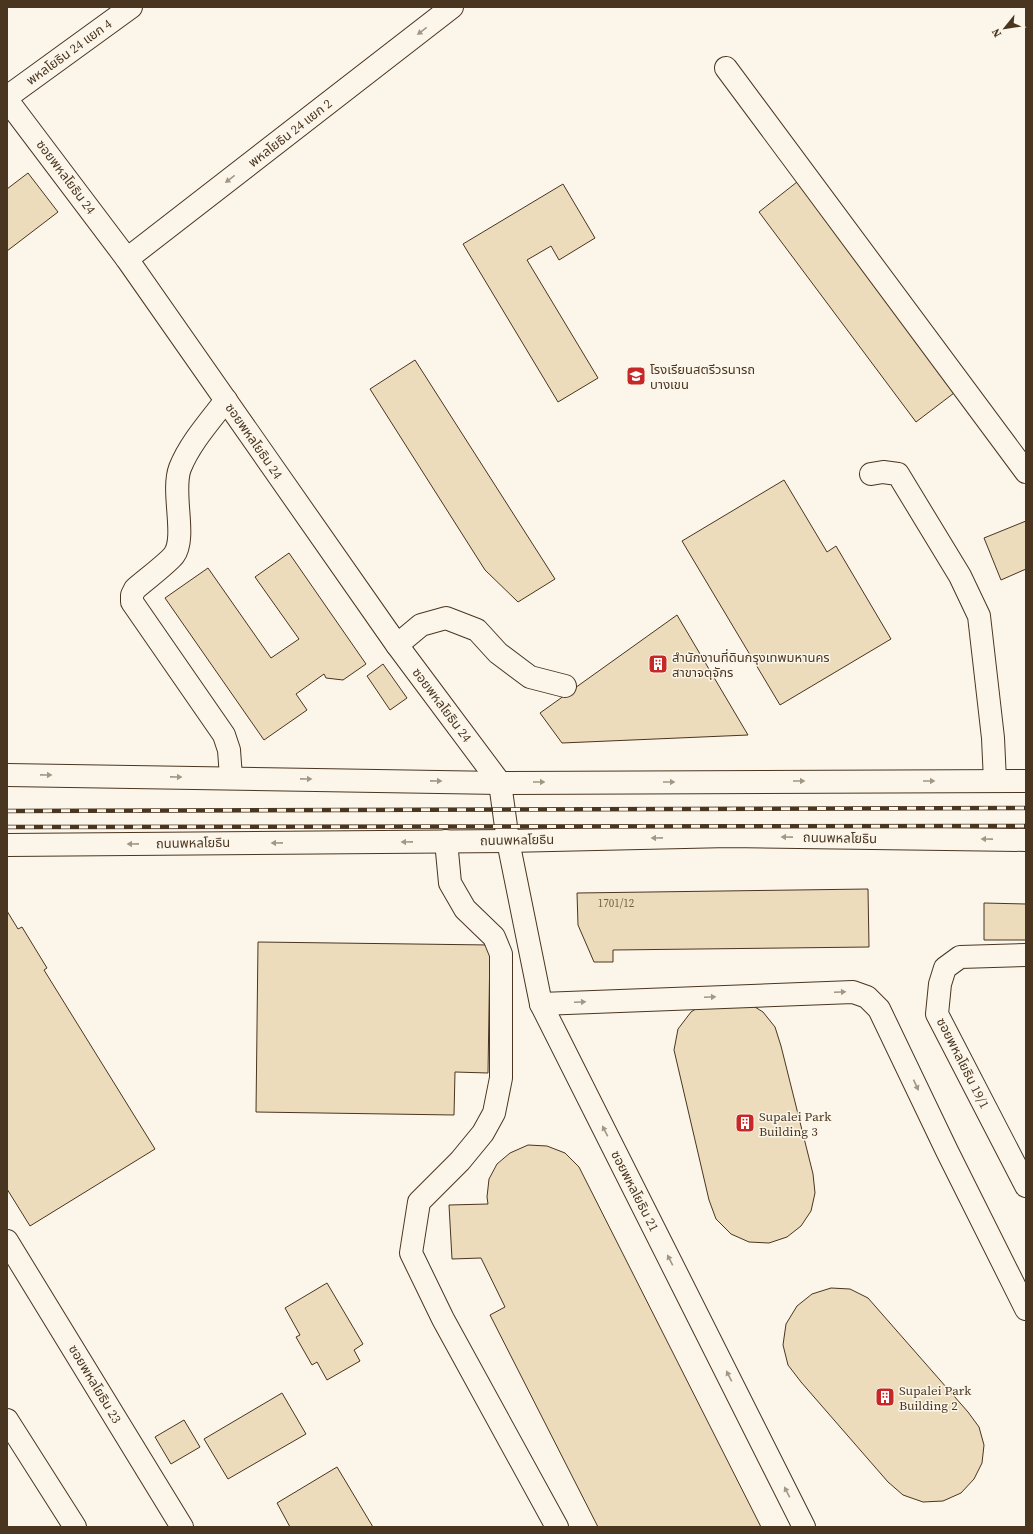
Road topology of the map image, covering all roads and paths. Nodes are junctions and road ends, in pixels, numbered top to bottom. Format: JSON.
{"nodes":[{"id":1,"x":131,"y":7,"type":"edge"},
{"id":2,"x":452,"y":7,"type":"edge"},
{"id":3,"x":726,"y":68,"type":"dead end"},
{"id":4,"x":7,"y":96,"type":"edge"},
{"id":5,"x":7,"y":100,"type":"edge"},
{"id":6,"x":127,"y":259,"type":"junction"},
{"id":7,"x":226,"y":400,"type":"junction"},
{"id":8,"x":1026,"y":472,"type":"edge"},
{"id":9,"x":871,"y":474,"type":"dead end"},
{"id":10,"x":397,"y":645,"type":"junction"},
{"id":11,"x":565,"y":686,"type":"dead end"},
{"id":12,"x":7,"y":774,"type":"edge"},
{"id":13,"x":231,"y":777,"type":"junction"},
{"id":14,"x":995,"y":781,"type":"junction"},
{"id":15,"x":1026,"y":781,"type":"edge"},
{"id":16,"x":500,"y":783,"type":"junction"},
{"id":17,"x":1026,"y":840,"type":"edge"},
{"id":18,"x":446,"y":841,"type":"junction"},
{"id":19,"x":508,"y":841,"type":"junction"},
{"id":20,"x":7,"y":845,"type":"edge"},
{"id":21,"x":1026,"y":955,"type":"edge"},
{"id":22,"x":541,"y":1004,"type":"junction"},
{"id":23,"x":1026,"y":1186,"type":"edge"},
{"id":24,"x":7,"y":1241,"type":"edge"},
{"id":25,"x":1026,"y":1310,"type":"edge"},
{"id":26,"x":7,"y":1420,"type":"edge"},
{"id":27,"x":75,"y":1527,"type":"edge"},
{"id":28,"x":182,"y":1527,"type":"edge"},
{"id":29,"x":557,"y":1527,"type":"edge"},
{"id":30,"x":804,"y":1527,"type":"edge"}],
"edges":[{"from":1,"to":4,"type":"street","name":"พหลโยธิน 24 แยก 4"},
{"from":2,"to":6,"type":"street","name":"พหลโยธิน 24 แยก 2","one_way":true},
{"from":3,"to":8,"type":"street"},
{"from":5,"to":6,"type":"street","name":"ซอยพหลโยธิน 24"},
{"from":6,"to":7,"type":"street","name":"ซอยพหลโยธิน 24"},
{"from":7,"to":10,"type":"street","name":"ซอยพหลโยธิน 24"},
{"from":7,"to":13,"type":"street"},
{"from":9,"to":14,"type":"street"},
{"from":10,"to":11,"type":"street"},
{"from":10,"to":16,"type":"street","name":"ซอยพหลโยธิน 24"},
{"from":12,"to":13,"type":"street","one_way":true},
{"from":13,"to":16,"type":"street","one_way":true},
{"from":14,"to":15,"type":"street"},
{"from":16,"to":14,"type":"street","one_way":true},
{"from":16,"to":19,"type":"street","name":"ซอยพหลโยธิน 21"},
{"from":17,"to":19,"type":"street","name":"ถนนพหลโยธิน","one_way":true},
{"from":18,"to":19,"type":"street","name":"ถนนพหลโยธิน"},
{"from":18,"to":20,"type":"street","name":"ถนนพหลโยธิน","one_way":true},
{"from":18,"to":29,"type":"street"},
{"from":19,"to":22,"type":"street","name":"ซอยพหลโยธิน 21"},
{"from":21,"to":23,"type":"street","name":"ซอยพหลโยธิน 19/1"},
{"from":22,"to":25,"type":"street","one_way":true},
{"from":30,"to":22,"type":"street","name":"ซอยพหลโยธิน 21","one_way":true},
{"from":24,"to":28,"type":"street","name":"ซอยพหลโยธิน 23"},
{"from":26,"to":27,"type":"street"}]}
